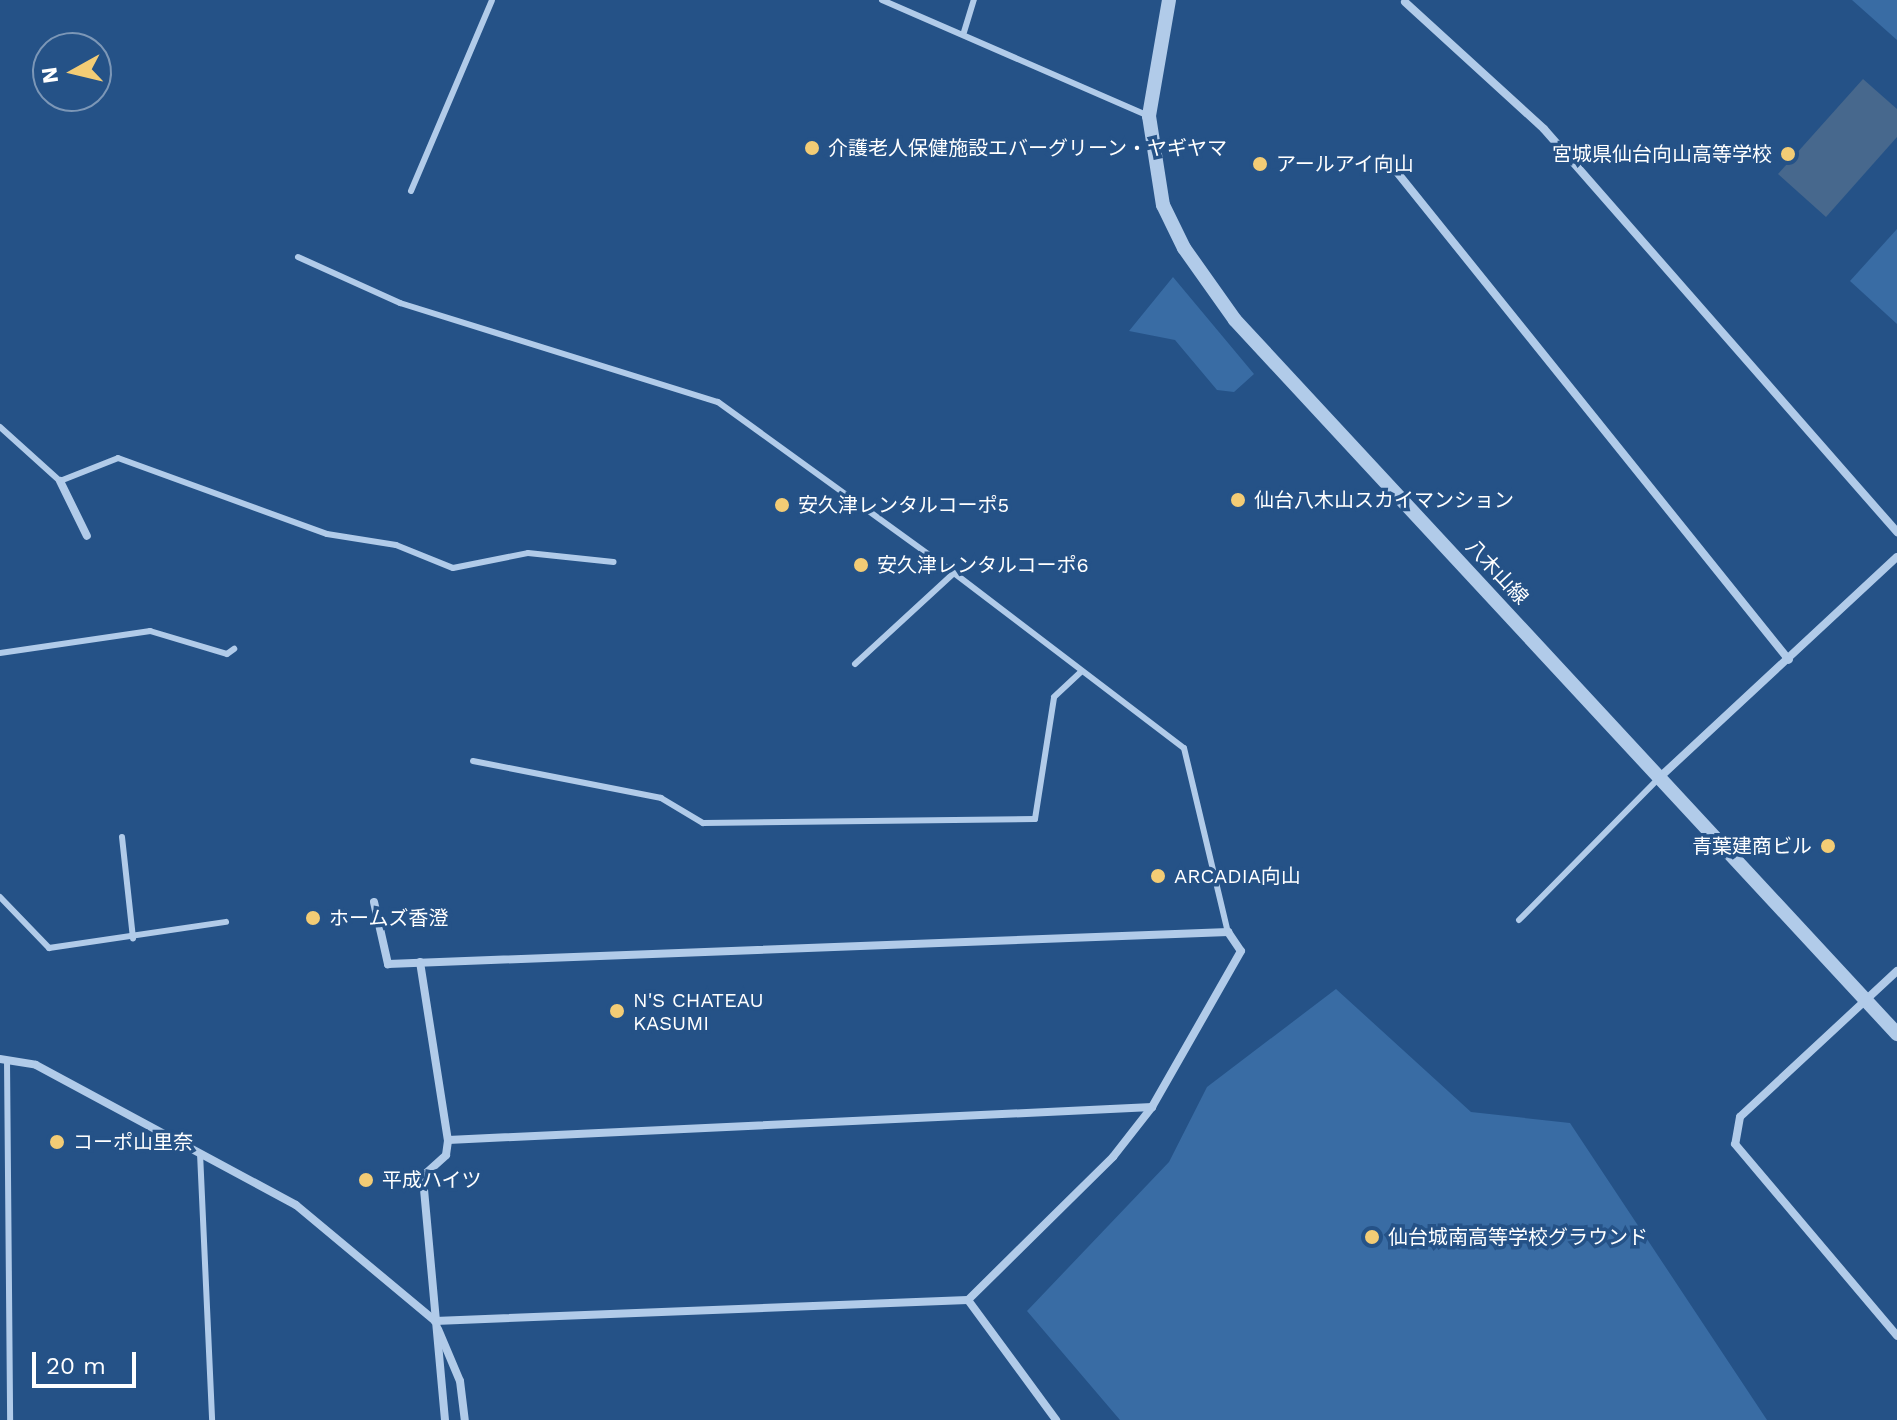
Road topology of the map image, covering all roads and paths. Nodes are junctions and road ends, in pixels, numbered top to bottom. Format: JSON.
{"nodes":[{"id":1,"x":492,"y":0,"type":"edge"},
{"id":2,"x":882,"y":0,"type":"edge"},
{"id":3,"x":974,"y":0,"type":"edge"},
{"id":4,"x":1169,"y":0,"type":"edge"},
{"id":5,"x":1405,"y":2,"type":"edge"},
{"id":6,"x":964,"y":32,"type":"junction"},
{"id":7,"x":1149,"y":116,"type":"junction"},
{"id":8,"x":1396,"y":171,"type":"dead end"},
{"id":9,"x":411,"y":191,"type":"dead end"},
{"id":10,"x":298,"y":257,"type":"dead end"},
{"id":11,"x":0,"y":427,"type":"edge"},
{"id":12,"x":60,"y":481,"type":"junction"},
{"id":13,"x":1897,"y":532,"type":"edge"},
{"id":14,"x":87,"y":536,"type":"dead end"},
{"id":15,"x":1897,"y":557,"type":"edge"},
{"id":16,"x":614,"y":562,"type":"dead end"},
{"id":17,"x":954,"y":573,"type":"junction"},
{"id":18,"x":234,"y":649,"type":"dead end"},
{"id":19,"x":0,"y":653,"type":"edge"},
{"id":20,"x":1789,"y":660,"type":"junction"},
{"id":21,"x":855,"y":664,"type":"dead end"},
{"id":22,"x":1081,"y":672,"type":"junction"},
{"id":23,"x":473,"y":761,"type":"dead end"},
{"id":24,"x":1660,"y":777,"type":"junction"},
{"id":25,"x":122,"y":837,"type":"dead end"},
{"id":26,"x":0,"y":897,"type":"edge"},
{"id":27,"x":374,"y":902,"type":"dead end"},
{"id":28,"x":1519,"y":920,"type":"dead end"},
{"id":29,"x":226,"y":922,"type":"dead end"},
{"id":30,"x":1228,"y":932,"type":"junction"},
{"id":31,"x":133,"y":938,"type":"junction"},
{"id":32,"x":420,"y":962,"type":"junction"},
{"id":33,"x":1897,"y":971,"type":"edge"},
{"id":34,"x":1865,"y":1000,"type":"junction"},
{"id":35,"x":1897,"y":1034,"type":"edge"},
{"id":36,"x":3,"y":1060,"type":"edge"},
{"id":37,"x":1152,"y":1107,"type":"junction"},
{"id":38,"x":448,"y":1140,"type":"junction"},
{"id":39,"x":200,"y":1153,"type":"junction"},
{"id":40,"x":968,"y":1300,"type":"junction"},
{"id":41,"x":435,"y":1321,"type":"junction"},
{"id":42,"x":1897,"y":1336,"type":"edge"},
{"id":43,"x":10,"y":1420,"type":"edge"},
{"id":44,"x":212,"y":1420,"type":"edge"},
{"id":45,"x":445,"y":1420,"type":"edge"},
{"id":46,"x":465,"y":1420,"type":"edge"},
{"id":47,"x":1056,"y":1420,"type":"edge"}],
"edges":[{"from":1,"to":9,"type":"lane"},
{"from":2,"to":6,"type":"lane"},
{"from":3,"to":6,"type":"lane"},
{"from":4,"to":7,"type":"street","name":"八木山線"},
{"from":5,"to":13,"type":"street"},
{"from":6,"to":7,"type":"lane"},
{"from":7,"to":24,"type":"street","name":"八木山線"},
{"from":8,"to":20,"type":"street"},
{"from":10,"to":17,"type":"lane"},
{"from":11,"to":12,"type":"lane"},
{"from":12,"to":14,"type":"street"},
{"from":12,"to":16,"type":"lane"},
{"from":15,"to":20,"type":"street"},
{"from":17,"to":21,"type":"lane"},
{"from":17,"to":22,"type":"lane"},
{"from":18,"to":19,"type":"lane"},
{"from":20,"to":24,"type":"street"},
{"from":22,"to":23,"type":"lane"},
{"from":22,"to":30,"type":"lane"},
{"from":24,"to":28,"type":"lane"},
{"from":24,"to":34,"type":"street","name":"八木山線"},
{"from":25,"to":31,"type":"lane"},
{"from":26,"to":31,"type":"lane"},
{"from":27,"to":32,"type":"street"},
{"from":29,"to":31,"type":"lane"},
{"from":30,"to":32,"type":"street"},
{"from":30,"to":37,"type":"street"},
{"from":32,"to":38,"type":"street"},
{"from":33,"to":34,"type":"street"},
{"from":34,"to":35,"type":"street","name":"八木山線"},
{"from":34,"to":42,"type":"street"},
{"from":36,"to":39,"type":"street"},
{"from":36,"to":43,"type":"lane"},
{"from":37,"to":38,"type":"street"},
{"from":37,"to":40,"type":"street"},
{"from":38,"to":41,"type":"street"},
{"from":39,"to":41,"type":"street"},
{"from":39,"to":44,"type":"lane"},
{"from":40,"to":41,"type":"street"},
{"from":40,"to":47,"type":"street"},
{"from":41,"to":45,"type":"street"},
{"from":41,"to":46,"type":"street"}]}
